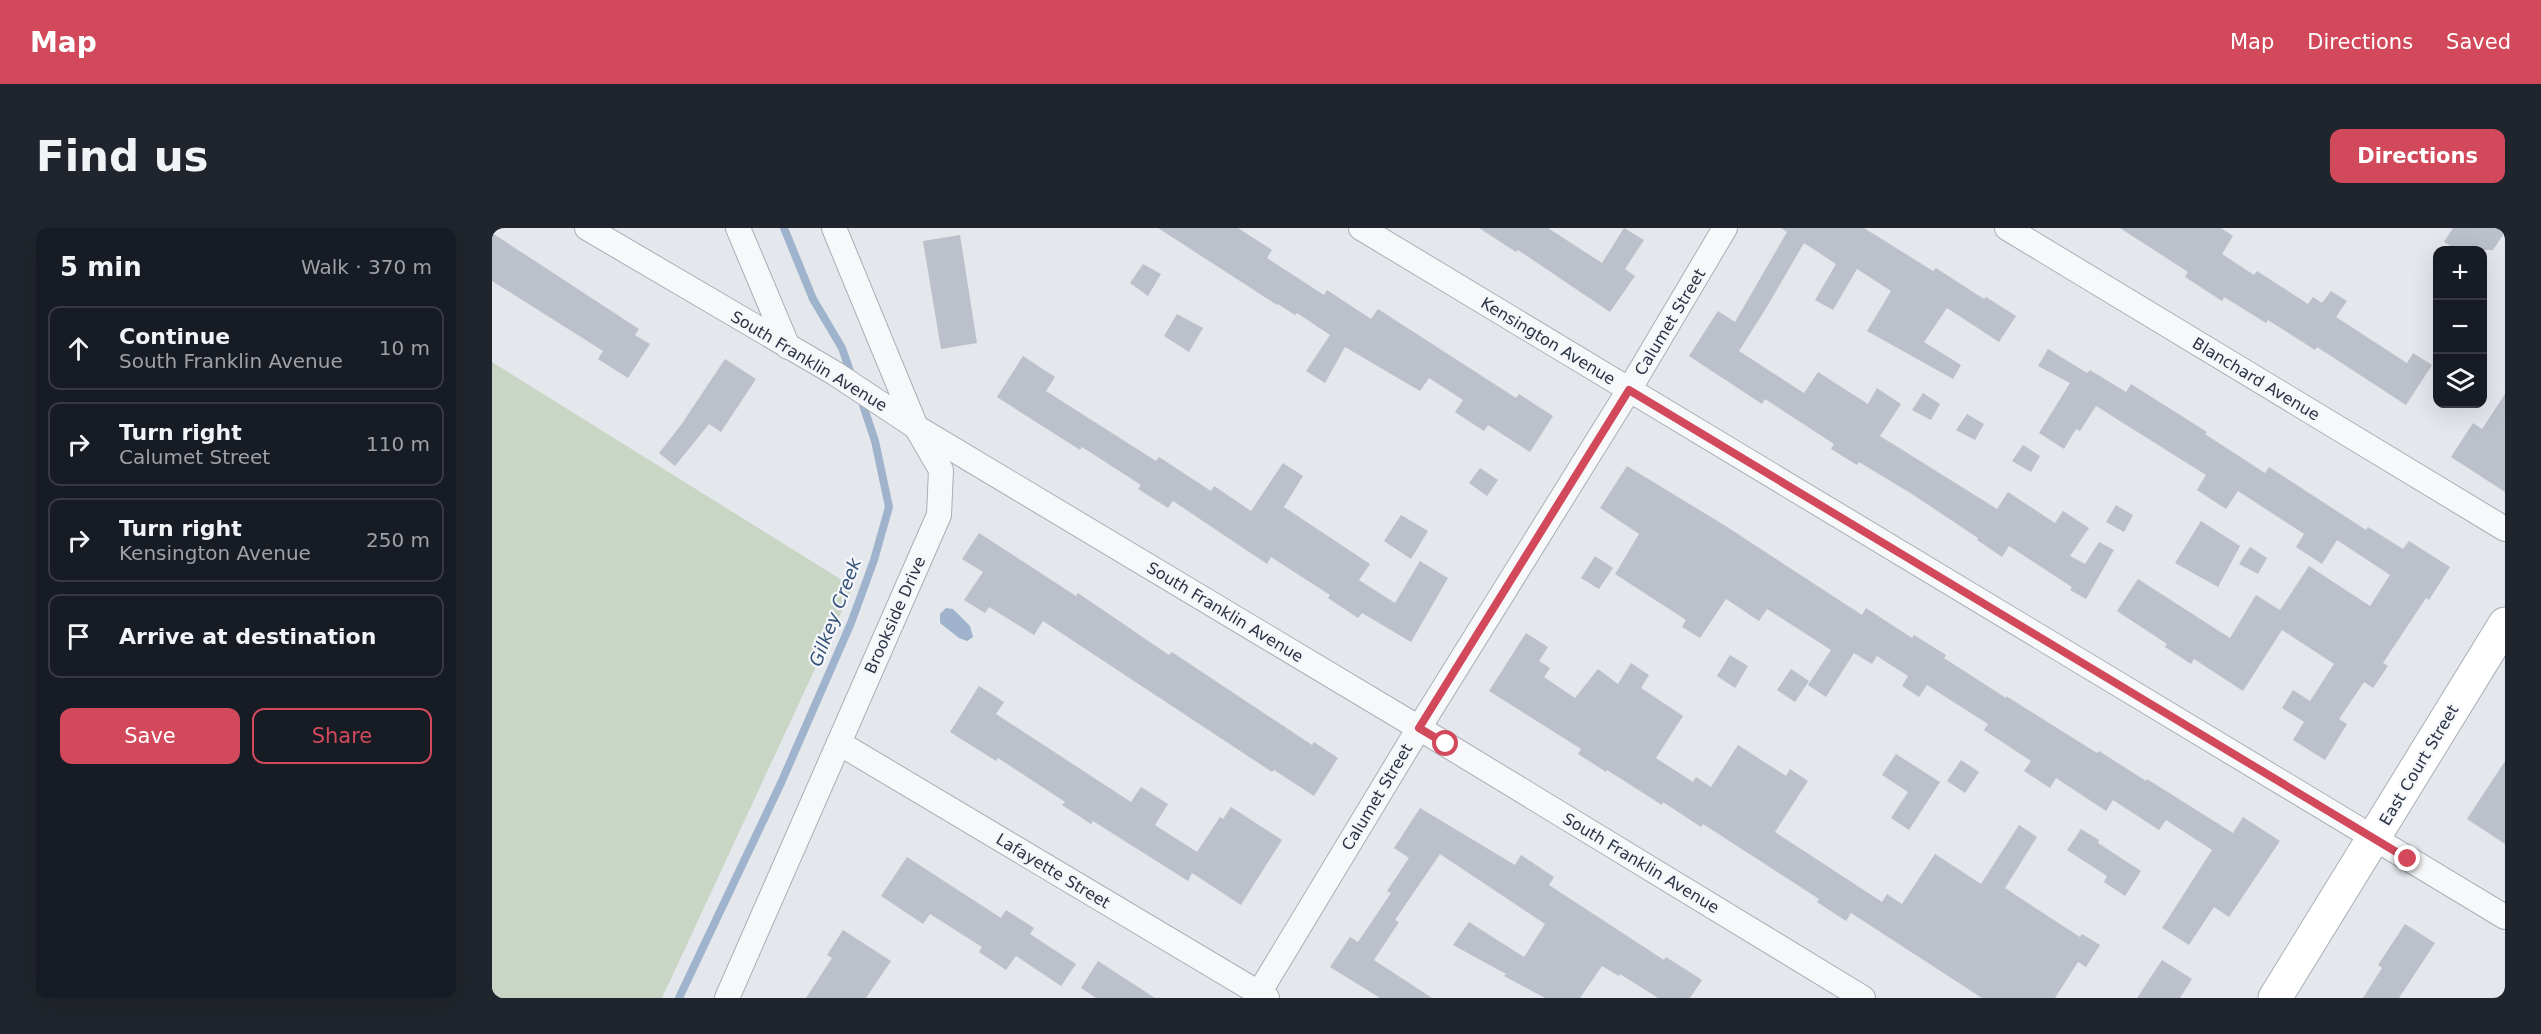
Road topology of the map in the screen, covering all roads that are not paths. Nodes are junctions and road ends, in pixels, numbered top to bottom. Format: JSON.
{"nodes":[{"id":1,"x":587,"y":228,"type":"edge"},
{"id":2,"x":738,"y":228,"type":"edge"},
{"id":3,"x":834,"y":228,"type":"edge"},
{"id":4,"x":1361,"y":228,"type":"edge"},
{"id":5,"x":1725,"y":228,"type":"edge"},
{"id":6,"x":2007,"y":228,"type":"edge"},
{"id":7,"x":788,"y":348,"type":"junction"},
{"id":8,"x":1629,"y":390,"type":"junction"},
{"id":9,"x":916,"y":426,"type":"junction"},
{"id":10,"x":2505,"y":529,"type":"edge"},
{"id":11,"x":2505,"y":624,"type":"edge"},
{"id":12,"x":1419,"y":728,"type":"junction"},
{"id":13,"x":839,"y":743,"type":"junction"},
{"id":14,"x":2375,"y":839,"type":"junction"},
{"id":15,"x":2505,"y":917,"type":"edge"},
{"id":16,"x":1261,"y":996,"type":"edge"},
{"id":17,"x":727,"y":998,"type":"edge"},
{"id":18,"x":1863,"y":998,"type":"edge"},
{"id":19,"x":2276,"y":998,"type":"edge"}],
"edges":[{"from":1,"to":7,"type":"street","name":"South Franklin Avenue"},
{"from":2,"to":7,"type":"street"},
{"from":3,"to":9,"type":"street","name":"Brookside Drive"},
{"from":4,"to":8,"type":"street","name":"Kensington Avenue"},
{"from":5,"to":8,"type":"street","name":"Calumet Street"},
{"from":6,"to":10,"type":"street","name":"Blanchard Avenue"},
{"from":7,"to":9,"type":"street","name":"South Franklin Avenue"},
{"from":8,"to":12,"type":"street","name":"Calumet Street"},
{"from":8,"to":14,"type":"street","name":"Kensington Avenue"},
{"from":9,"to":12,"type":"street","name":"South Franklin Avenue"},
{"from":9,"to":13,"type":"street","name":"Brookside Drive"},
{"from":11,"to":14,"type":"main road","name":"East Court Street"},
{"from":12,"to":16,"type":"street","name":"Calumet Street"},
{"from":12,"to":18,"type":"street","name":"South Franklin Avenue"},
{"from":13,"to":16,"type":"street","name":"Lafayette Street"},
{"from":13,"to":17,"type":"street","name":"Brookside Drive"},
{"from":14,"to":15,"type":"street","name":"Kensington Avenue"},
{"from":14,"to":19,"type":"main road","name":"East Court Street"}]}
